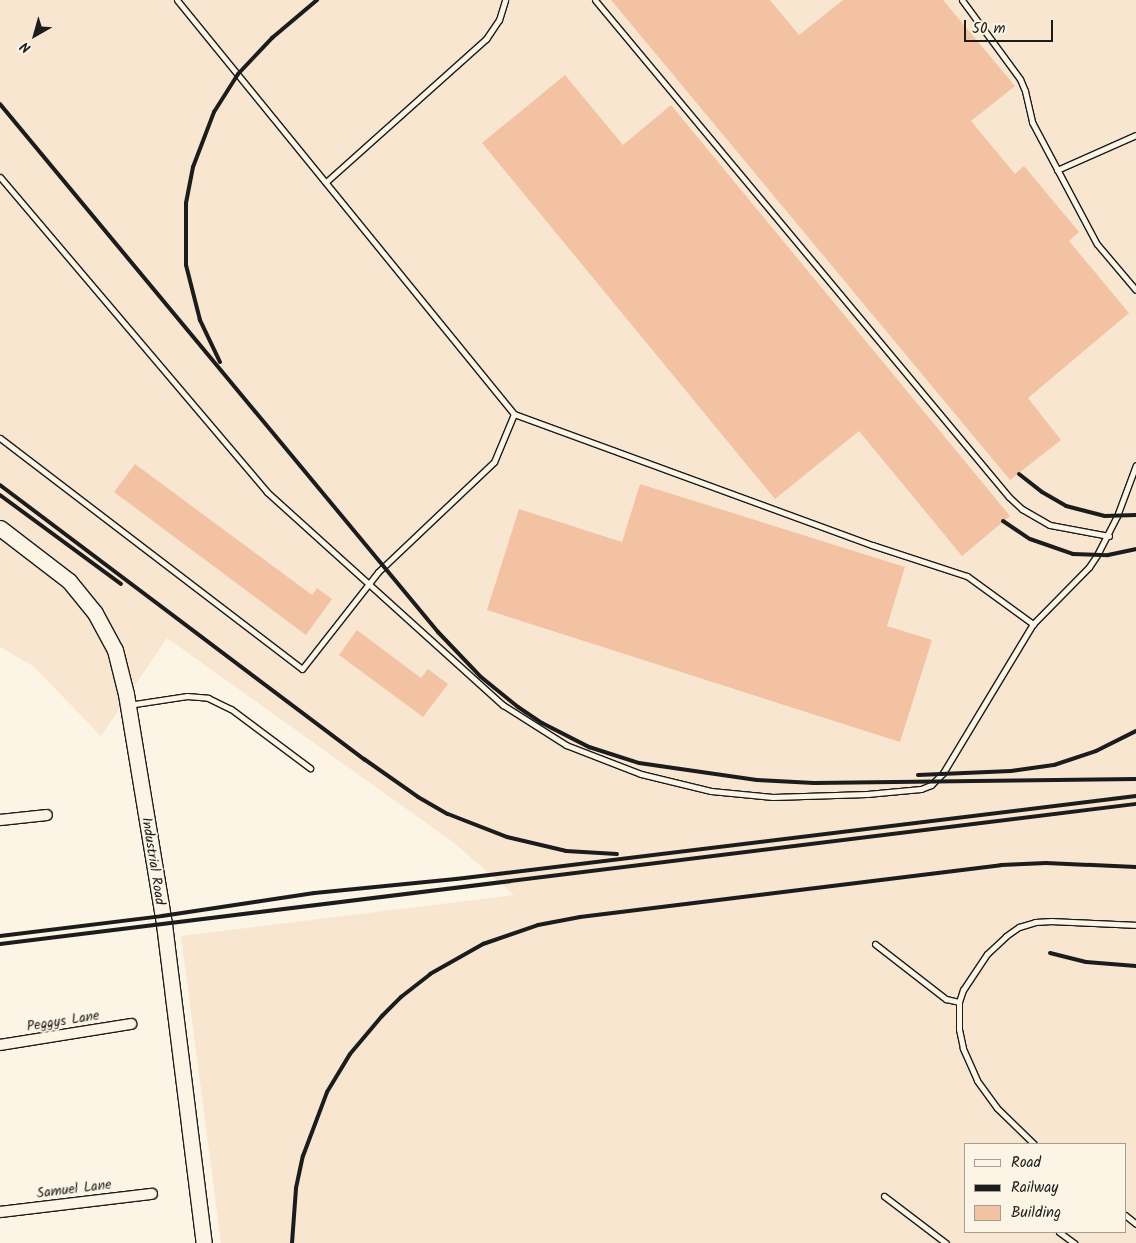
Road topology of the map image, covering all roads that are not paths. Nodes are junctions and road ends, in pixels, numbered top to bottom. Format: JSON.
{"nodes":[{"id":1,"x":177,"y":0,"type":"edge"},
{"id":2,"x":505,"y":0,"type":"edge"},
{"id":3,"x":595,"y":0,"type":"edge"},
{"id":4,"x":962,"y":0,"type":"edge"},
{"id":5,"x":1136,"y":135,"type":"edge"},
{"id":6,"x":1057,"y":170,"type":"junction"},
{"id":7,"x":0,"y":177,"type":"edge"},
{"id":8,"x":326,"y":182,"type":"junction"},
{"id":9,"x":1136,"y":290,"type":"edge"},
{"id":10,"x":514,"y":414,"type":"junction"},
{"id":11,"x":0,"y":438,"type":"edge"},
{"id":12,"x":1136,"y":465,"type":"edge"},
{"id":13,"x":0,"y":528,"type":"edge"},
{"id":14,"x":1109,"y":536,"type":"junction"},
{"id":15,"x":368,"y":582,"type":"junction"},
{"id":16,"x":1033,"y":624,"type":"junction"},
{"id":17,"x":128,"y":705,"type":"junction"},
{"id":18,"x":310,"y":768,"type":"dead end"},
{"id":19,"x":48,"y":815,"type":"dead end"},
{"id":20,"x":0,"y":820,"type":"edge"},
{"id":21,"x":1136,"y":926,"type":"edge"},
{"id":22,"x":876,"y":944,"type":"dead end"},
{"id":23,"x":959,"y":1002,"type":"junction"},
{"id":24,"x":130,"y":1024,"type":"dead end"},
{"id":25,"x":0,"y":1044,"type":"edge"},
{"id":26,"x":1033,"y":1143,"type":"edge"},
{"id":27,"x":152,"y":1194,"type":"dead end"},
{"id":28,"x":884,"y":1196,"type":"dead end"},
{"id":29,"x":0,"y":1212,"type":"edge"},
{"id":30,"x":1126,"y":1216,"type":"edge"},
{"id":31,"x":1136,"y":1224,"type":"edge"},
{"id":32,"x":1061,"y":1233,"type":"edge"},
{"id":33,"x":204,"y":1243,"type":"edge"},
{"id":34,"x":946,"y":1243,"type":"edge"},
{"id":35,"x":1074,"y":1243,"type":"edge"}],
"edges":[{"from":1,"to":8,"type":"lane"},
{"from":2,"to":8,"type":"lane"},
{"from":3,"to":14,"type":"lane"},
{"from":4,"to":6,"type":"lane"},
{"from":5,"to":6,"type":"lane"},
{"from":6,"to":9,"type":"lane"},
{"from":7,"to":15,"type":"lane"},
{"from":8,"to":10,"type":"lane"},
{"from":10,"to":15,"type":"lane"},
{"from":10,"to":16,"type":"lane"},
{"from":11,"to":15,"type":"lane"},
{"from":12,"to":14,"type":"lane"},
{"from":13,"to":17,"type":"street","name":"Industrial Road"},
{"from":14,"to":16,"type":"lane"},
{"from":15,"to":16,"type":"lane"},
{"from":17,"to":18,"type":"lane"},
{"from":17,"to":33,"type":"street","name":"Industrial Road"},
{"from":19,"to":20,"type":"street"},
{"from":21,"to":23,"type":"lane"},
{"from":22,"to":23,"type":"lane"},
{"from":23,"to":26,"type":"lane"},
{"from":24,"to":25,"type":"street","name":"Peggys Lane"},
{"from":27,"to":29,"type":"street","name":"Samuel Lane"},
{"from":28,"to":34,"type":"lane"},
{"from":30,"to":31,"type":"lane"},
{"from":32,"to":35,"type":"lane"}]}
